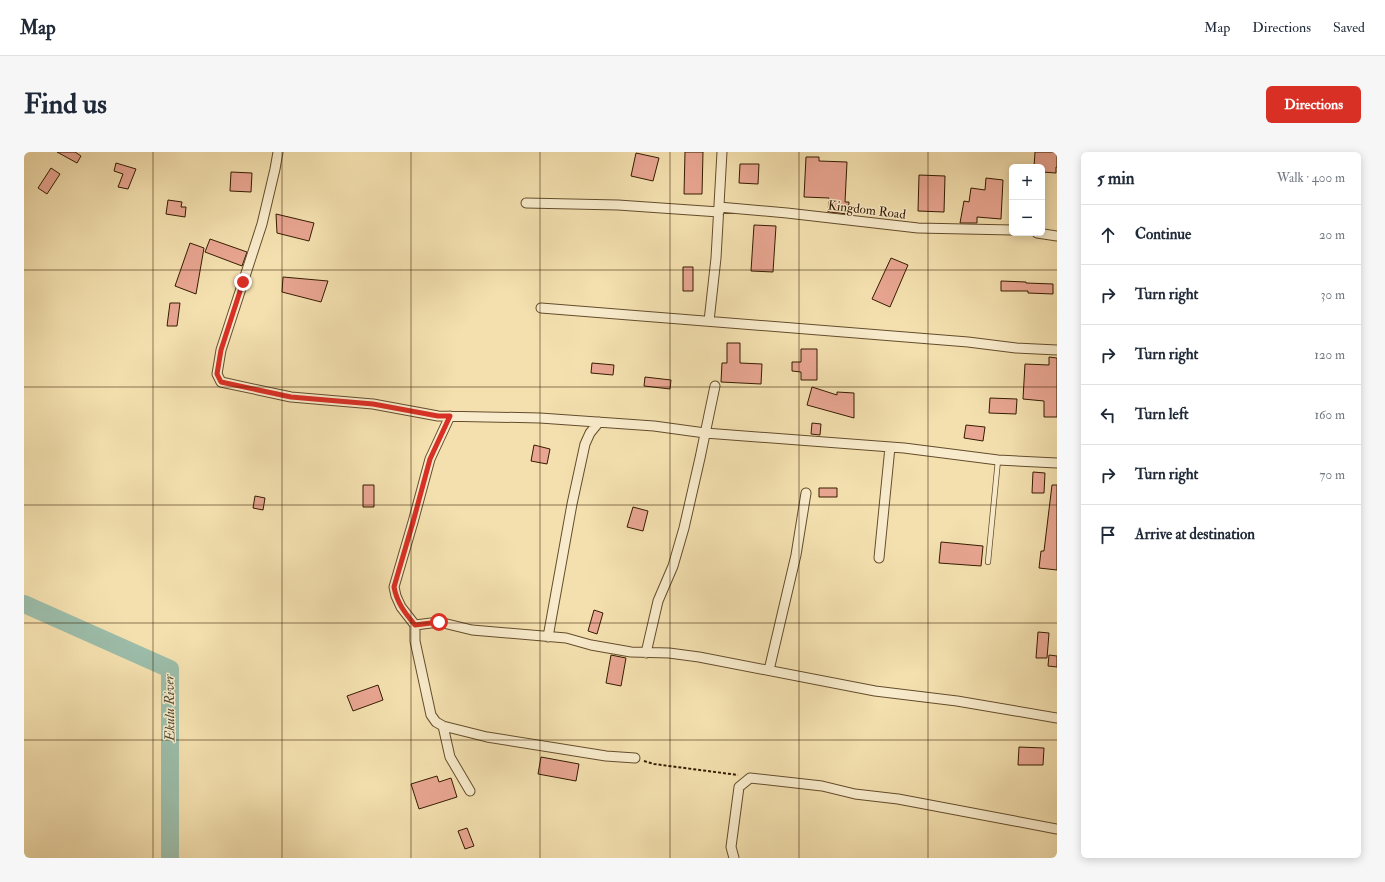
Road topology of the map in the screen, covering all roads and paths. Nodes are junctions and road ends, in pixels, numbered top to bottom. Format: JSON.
{"nodes":[{"id":1,"x":278,"y":152,"type":"edge"},
{"id":2,"x":722,"y":152,"type":"edge"},
{"id":3,"x":526,"y":203,"type":"dead end"},
{"id":4,"x":719,"y":209,"type":"junction"},
{"id":5,"x":1009,"y":230,"type":"edge"},
{"id":6,"x":1045,"y":234,"type":"edge"},
{"id":7,"x":1057,"y":236,"type":"edge"},
{"id":8,"x":541,"y":308,"type":"dead end"},
{"id":9,"x":709,"y":321,"type":"junction"},
{"id":10,"x":1057,"y":350,"type":"edge"},
{"id":11,"x":715,"y":386,"type":"dead end"},
{"id":12,"x":450,"y":416,"type":"junction"},
{"id":13,"x":599,"y":422,"type":"junction"},
{"id":14,"x":705,"y":432,"type":"junction"},
{"id":15,"x":890,"y":447,"type":"junction"},
{"id":16,"x":998,"y":460,"type":"junction"},
{"id":17,"x":1057,"y":463,"type":"edge"},
{"id":18,"x":806,"y":493,"type":"dead end"},
{"id":19,"x":879,"y":558,"type":"dead end"},
{"id":20,"x":988,"y":562,"type":"dead end"},
{"id":21,"x":415,"y":625,"type":"junction"},
{"id":22,"x":548,"y":637,"type":"junction"},
{"id":23,"x":646,"y":653,"type":"junction"},
{"id":24,"x":769,"y":670,"type":"junction"},
{"id":25,"x":1057,"y":718,"type":"edge"},
{"id":26,"x":443,"y":726,"type":"junction"},
{"id":27,"x":635,"y":758,"type":"joint"},
{"id":28,"x":750,"y":778,"type":"junction"},
{"id":29,"x":470,"y":791,"type":"dead end"},
{"id":30,"x":1057,"y":829,"type":"edge"},
{"id":31,"x":734,"y":858,"type":"edge"}],
"edges":[{"from":1,"to":12,"type":"street"},
{"from":2,"to":4,"type":"street"},
{"from":3,"to":4,"type":"street","name":"Kingdom Road"},
{"from":4,"to":5,"type":"street","name":"Kingdom Road"},
{"from":4,"to":9,"type":"street"},
{"from":6,"to":7,"type":"street"},
{"from":8,"to":9,"type":"street"},
{"from":9,"to":10,"type":"street"},
{"from":11,"to":14,"type":"street"},
{"from":12,"to":13,"type":"street"},
{"from":12,"to":21,"type":"street"},
{"from":13,"to":14,"type":"street"},
{"from":13,"to":22,"type":"street"},
{"from":14,"to":15,"type":"street"},
{"from":14,"to":23,"type":"street"},
{"from":15,"to":16,"type":"street"},
{"from":15,"to":19,"type":"street"},
{"from":16,"to":17,"type":"street"},
{"from":16,"to":20,"type":"lane"},
{"from":18,"to":24,"type":"street"},
{"from":21,"to":22,"type":"street"},
{"from":21,"to":26,"type":"street"},
{"from":22,"to":23,"type":"street"},
{"from":23,"to":24,"type":"street"},
{"from":24,"to":25,"type":"street"},
{"from":26,"to":27,"type":"street"},
{"from":26,"to":29,"type":"street"},
{"from":27,"to":28,"type":"path"},
{"from":28,"to":30,"type":"street"},
{"from":28,"to":31,"type":"street"}]}
